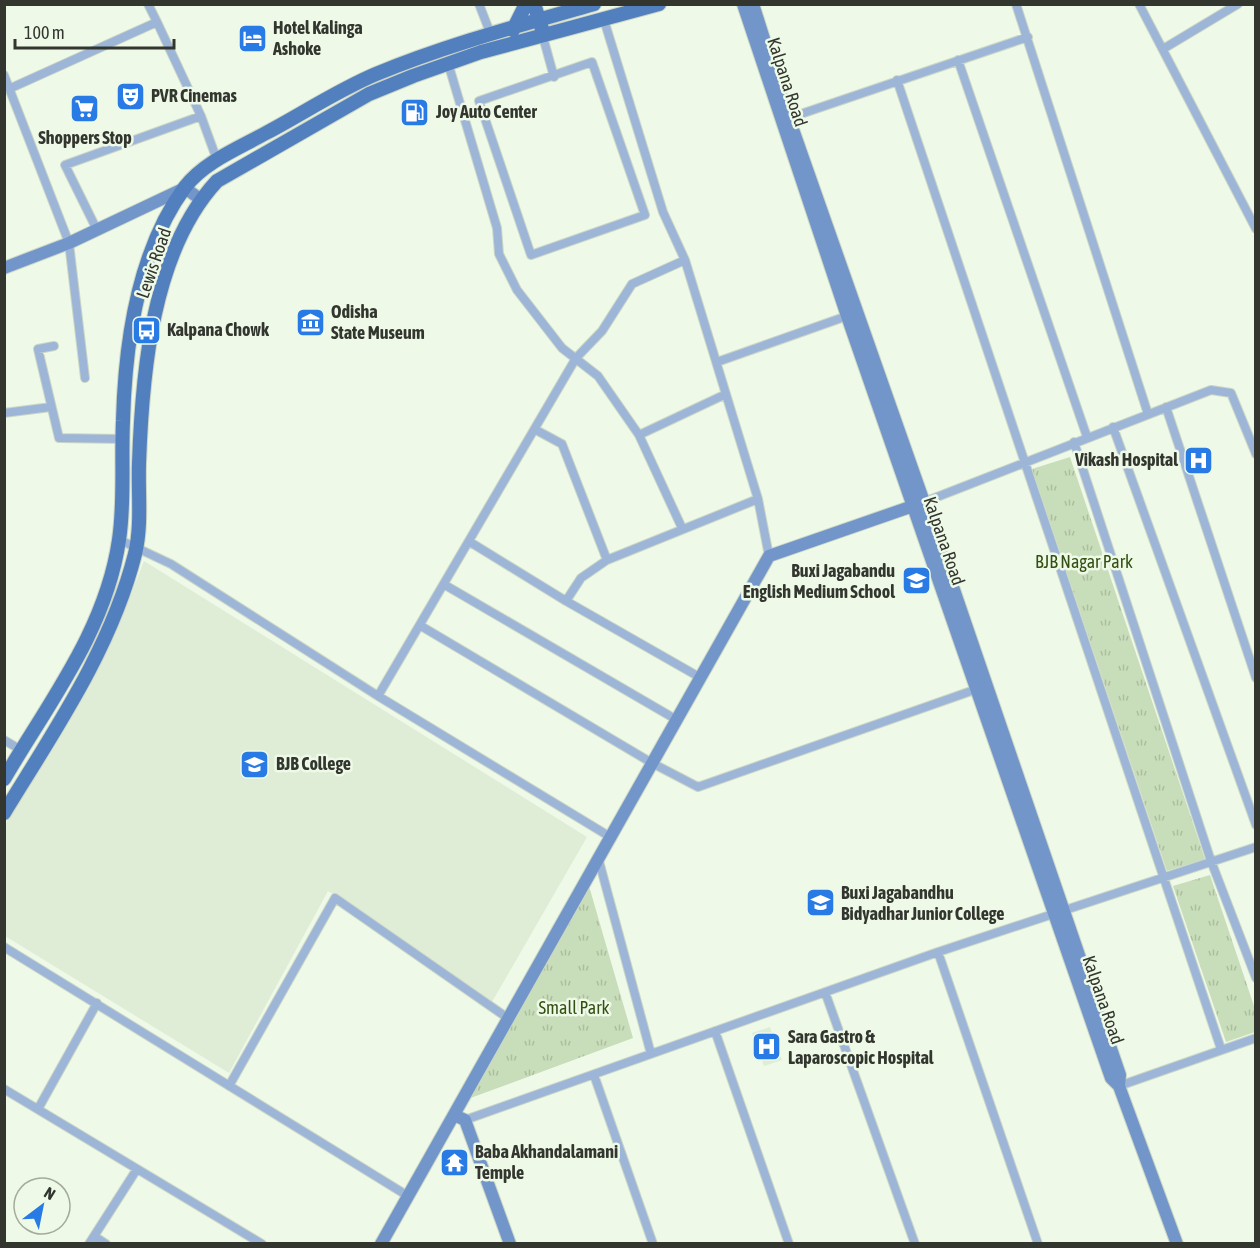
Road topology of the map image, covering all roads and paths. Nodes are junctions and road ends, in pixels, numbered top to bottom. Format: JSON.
{"nodes":[{"id":1,"x":148,"y":4,"type":"edge"},
{"id":2,"x":479,"y":4,"type":"edge"},
{"id":3,"x":526,"y":4,"type":"edge"},
{"id":4,"x":534,"y":4,"type":"edge"},
{"id":5,"x":594,"y":4,"type":"edge"},
{"id":6,"x":659,"y":4,"type":"edge"},
{"id":7,"x":743,"y":4,"type":"edge"},
{"id":8,"x":753,"y":4,"type":"edge"},
{"id":9,"x":1016,"y":4,"type":"edge"},
{"id":10,"x":1139,"y":4,"type":"edge"},
{"id":11,"x":1238,"y":4,"type":"edge"},
{"id":12,"x":558,"y":9,"type":"edge"},
{"id":13,"x":604,"y":20,"type":"junction"},
{"id":14,"x":157,"y":21,"type":"junction"},
{"id":15,"x":540,"y":21,"type":"junction"},
{"id":16,"x":513,"y":30,"type":"junction"},
{"id":17,"x":563,"y":32,"type":"junction"},
{"id":18,"x":491,"y":35,"type":"junction"},
{"id":19,"x":543,"y":37,"type":"junction"},
{"id":20,"x":1028,"y":37,"type":"junction"},
{"id":21,"x":1163,"y":49,"type":"junction"},
{"id":22,"x":958,"y":60,"type":"junction"},
{"id":23,"x":448,"y":63,"type":"junction"},
{"id":24,"x":4,"y":75,"type":"edge"},
{"id":25,"x":554,"y":77,"type":"junction"},
{"id":26,"x":897,"y":80,"type":"junction"},
{"id":27,"x":11,"y":88,"type":"junction"},
{"id":28,"x":201,"y":116,"type":"junction"},
{"id":29,"x":789,"y":118,"type":"junction"},
{"id":30,"x":217,"y":160,"type":"junction"},
{"id":31,"x":185,"y":188,"type":"junction"},
{"id":32,"x":200,"y":200,"type":"junction"},
{"id":33,"x":1256,"y":229,"type":"edge"},
{"id":34,"x":97,"y":230,"type":"junction"},
{"id":35,"x":69,"y":243,"type":"junction"},
{"id":36,"x":685,"y":260,"type":"junction"},
{"id":37,"x":4,"y":268,"type":"edge"},
{"id":38,"x":847,"y":316,"type":"junction"},
{"id":39,"x":54,"y":346,"type":"dead end"},
{"id":40,"x":576,"y":358,"type":"junction"},
{"id":41,"x":717,"y":362,"type":"junction"},
{"id":42,"x":85,"y":378,"type":"dead end"},
{"id":43,"x":726,"y":394,"type":"junction"},
{"id":44,"x":51,"y":406,"type":"junction"},
{"id":45,"x":1166,"y":407,"type":"junction"},
{"id":46,"x":4,"y":412,"type":"edge"},
{"id":47,"x":1148,"y":414,"type":"junction"},
{"id":48,"x":1113,"y":427,"type":"junction"},
{"id":49,"x":536,"y":430,"type":"junction"},
{"id":50,"x":639,"y":435,"type":"junction"},
{"id":51,"x":1087,"y":437,"type":"junction"},
{"id":52,"x":123,"y":439,"type":"junction"},
{"id":53,"x":1074,"y":442,"type":"junction"},
{"id":54,"x":1256,"y":454,"type":"edge"},
{"id":55,"x":1025,"y":461,"type":"junction"},
{"id":56,"x":758,"y":499,"type":"junction"},
{"id":57,"x":919,"y":504,"type":"junction"},
{"id":58,"x":682,"y":528,"type":"junction"},
{"id":59,"x":120,"y":540,"type":"junction"},
{"id":60,"x":470,"y":542,"type":"junction"},
{"id":61,"x":136,"y":547,"type":"junction"},
{"id":62,"x":769,"y":556,"type":"junction"},
{"id":63,"x":607,"y":560,"type":"junction"},
{"id":64,"x":445,"y":585,"type":"junction"},
{"id":65,"x":566,"y":601,"type":"junction"},
{"id":66,"x":421,"y":626,"type":"junction"},
{"id":67,"x":701,"y":678,"type":"junction"},
{"id":68,"x":1256,"y":678,"type":"edge"},
{"id":69,"x":977,"y":689,"type":"junction"},
{"id":70,"x":378,"y":696,"type":"junction"},
{"id":71,"x":677,"y":720,"type":"junction"},
{"id":72,"x":4,"y":740,"type":"edge"},
{"id":73,"x":21,"y":750,"type":"junction"},
{"id":74,"x":652,"y":763,"type":"junction"},
{"id":75,"x":4,"y":779,"type":"edge"},
{"id":76,"x":4,"y":813,"type":"edge"},
{"id":77,"x":1256,"y":825,"type":"edge"},
{"id":78,"x":612,"y":838,"type":"junction"},
{"id":79,"x":1256,"y":847,"type":"edge"},
{"id":80,"x":599,"y":861,"type":"junction"},
{"id":81,"x":1211,"y":861,"type":"junction"},
{"id":82,"x":1163,"y":876,"type":"junction"},
{"id":83,"x":1059,"y":912,"type":"junction"},
{"id":84,"x":4,"y":947,"type":"edge"},
{"id":85,"x":938,"y":952,"type":"junction"},
{"id":86,"x":1256,"y":978,"type":"edge"},
{"id":87,"x":825,"y":992,"type":"junction"},
{"id":88,"x":97,"y":1003,"type":"junction"},
{"id":89,"x":509,"y":1018,"type":"junction"},
{"id":90,"x":715,"y":1032,"type":"junction"},
{"id":91,"x":1256,"y":1038,"type":"edge"},
{"id":92,"x":1221,"y":1049,"type":"junction"},
{"id":93,"x":651,"y":1054,"type":"junction"},
{"id":94,"x":594,"y":1075,"type":"junction"},
{"id":95,"x":229,"y":1086,"type":"junction"},
{"id":96,"x":1119,"y":1086,"type":"junction"},
{"id":97,"x":4,"y":1089,"type":"edge"},
{"id":98,"x":38,"y":1109,"type":"junction"},
{"id":99,"x":460,"y":1117,"type":"junction"},
{"id":100,"x":137,"y":1169,"type":"junction"},
{"id":101,"x":408,"y":1196,"type":"junction"},
{"id":102,"x":92,"y":1240,"type":"edge"},
{"id":103,"x":106,"y":1244,"type":"edge"},
{"id":104,"x":262,"y":1244,"type":"edge"},
{"id":105,"x":381,"y":1244,"type":"edge"},
{"id":106,"x":510,"y":1244,"type":"edge"},
{"id":107,"x":653,"y":1244,"type":"edge"},
{"id":108,"x":789,"y":1244,"type":"edge"},
{"id":109,"x":915,"y":1244,"type":"edge"},
{"id":110,"x":1038,"y":1244,"type":"edge"},
{"id":111,"x":1177,"y":1244,"type":"edge"}],
"edges":[{"from":1,"to":14,"type":"street"},
{"from":2,"to":18,"type":"street"},
{"from":3,"to":16,"type":"main road"},
{"from":4,"to":15,"type":"main road"},
{"from":5,"to":12,"type":"main road","name":"Lewis Road"},
{"from":6,"to":13,"type":"main road","name":"Lewis Road"},
{"from":7,"to":38,"type":"street","name":"Kalpana Road"},
{"from":8,"to":29,"type":"street","name":"Kalpana Road"},
{"from":9,"to":20,"type":"street"},
{"from":10,"to":21,"type":"street"},
{"from":11,"to":21,"type":"street"},
{"from":12,"to":15,"type":"main road","name":"Lewis Road"},
{"from":12,"to":17,"type":"main road"},
{"from":13,"to":17,"type":"main road","name":"Lewis Road"},
{"from":13,"to":36,"type":"street"},
{"from":14,"to":27,"type":"street"},
{"from":14,"to":28,"type":"street"},
{"from":15,"to":16,"type":"main road","name":"Lewis Road"},
{"from":15,"to":19,"type":"main road"},
{"from":16,"to":18,"type":"main road","name":"Lewis Road"},
{"from":17,"to":19,"type":"main road","name":"Lewis Road"},
{"from":18,"to":30,"type":"main road","name":"Lewis Road"},
{"from":19,"to":23,"type":"main road","name":"Lewis Road"},
{"from":19,"to":25,"type":"street"},
{"from":20,"to":22,"type":"street"},
{"from":20,"to":47,"type":"street"},
{"from":21,"to":33,"type":"street"},
{"from":22,"to":26,"type":"street"},
{"from":22,"to":51,"type":"street"},
{"from":23,"to":32,"type":"main road","name":"Lewis Road"},
{"from":23,"to":40,"type":"street"},
{"from":24,"to":27,"type":"street"},
{"from":25,"to":25,"type":"street"},
{"from":26,"to":29,"type":"street"},
{"from":26,"to":55,"type":"street"},
{"from":27,"to":35,"type":"street"},
{"from":28,"to":30,"type":"street"},
{"from":28,"to":34,"type":"street"},
{"from":29,"to":57,"type":"street","name":"Kalpana Road"},
{"from":30,"to":31,"type":"main road","name":"Lewis Road"},
{"from":31,"to":32,"type":"street"},
{"from":31,"to":34,"type":"street"},
{"from":31,"to":52,"type":"main road","name":"Lewis Road"},
{"from":32,"to":61,"type":"main road","name":"Lewis Road"},
{"from":34,"to":35,"type":"street"},
{"from":35,"to":37,"type":"street"},
{"from":35,"to":42,"type":"street"},
{"from":36,"to":40,"type":"street"},
{"from":36,"to":41,"type":"street"},
{"from":38,"to":41,"type":"street"},
{"from":38,"to":57,"type":"street","name":"Kalpana Road"},
{"from":39,"to":44,"type":"street"},
{"from":40,"to":49,"type":"street"},
{"from":40,"to":50,"type":"street"},
{"from":41,"to":43,"type":"street"},
{"from":43,"to":50,"type":"street"},
{"from":43,"to":56,"type":"street"},
{"from":44,"to":46,"type":"street"},
{"from":44,"to":52,"type":"street"},
{"from":45,"to":47,"type":"street"},
{"from":45,"to":54,"type":"street"},
{"from":45,"to":68,"type":"street"},
{"from":47,"to":48,"type":"street"},
{"from":48,"to":51,"type":"street"},
{"from":48,"to":77,"type":"street"},
{"from":49,"to":60,"type":"street"},
{"from":49,"to":63,"type":"street"},
{"from":50,"to":58,"type":"street"},
{"from":51,"to":53,"type":"street"},
{"from":52,"to":59,"type":"main road","name":"Lewis Road"},
{"from":53,"to":55,"type":"street"},
{"from":53,"to":81,"type":"street"},
{"from":55,"to":57,"type":"street"},
{"from":55,"to":82,"type":"street"},
{"from":56,"to":58,"type":"street"},
{"from":56,"to":62,"type":"street"},
{"from":57,"to":62,"type":"street"},
{"from":57,"to":69,"type":"street","name":"Kalpana Road"},
{"from":57,"to":83,"type":"street","name":"Kalpana Road"},
{"from":58,"to":63,"type":"street"},
{"from":59,"to":61,"type":"street"},
{"from":59,"to":73,"type":"main road","name":"Lewis Road"},
{"from":60,"to":64,"type":"street"},
{"from":60,"to":65,"type":"street"},
{"from":61,"to":70,"type":"street"},
{"from":61,"to":76,"type":"main road","name":"Lewis Road"},
{"from":62,"to":67,"type":"street"},
{"from":63,"to":65,"type":"street"},
{"from":64,"to":66,"type":"street"},
{"from":64,"to":71,"type":"street"},
{"from":65,"to":67,"type":"street"},
{"from":66,"to":70,"type":"street"},
{"from":66,"to":74,"type":"street"},
{"from":67,"to":71,"type":"street"},
{"from":69,"to":74,"type":"street"},
{"from":69,"to":83,"type":"street","name":"Kalpana Road"},
{"from":70,"to":78,"type":"street"},
{"from":71,"to":74,"type":"street"},
{"from":72,"to":73,"type":"street"},
{"from":73,"to":75,"type":"main road","name":"Lewis Road"},
{"from":74,"to":78,"type":"street"},
{"from":78,"to":80,"type":"street"},
{"from":79,"to":81,"type":"street"},
{"from":80,"to":89,"type":"street"},
{"from":80,"to":93,"type":"street"},
{"from":81,"to":82,"type":"street"},
{"from":81,"to":86,"type":"street"},
{"from":82,"to":83,"type":"street"},
{"from":82,"to":92,"type":"street"},
{"from":83,"to":85,"type":"street"},
{"from":83,"to":96,"type":"street","name":"Kalpana Road"},
{"from":84,"to":88,"type":"street"},
{"from":85,"to":87,"type":"street"},
{"from":85,"to":110,"type":"street"},
{"from":87,"to":90,"type":"street"},
{"from":87,"to":109,"type":"street"},
{"from":88,"to":95,"type":"street"},
{"from":88,"to":98,"type":"street"},
{"from":89,"to":95,"type":"street"},
{"from":89,"to":99,"type":"street"},
{"from":90,"to":93,"type":"street"},
{"from":90,"to":108,"type":"street"},
{"from":91,"to":92,"type":"street"},
{"from":92,"to":96,"type":"street"},
{"from":93,"to":94,"type":"street"},
{"from":94,"to":99,"type":"street"},
{"from":94,"to":107,"type":"street"},
{"from":95,"to":101,"type":"street"},
{"from":96,"to":111,"type":"street","name":"Kalpana Road"},
{"from":97,"to":98,"type":"street"},
{"from":98,"to":100,"type":"street"},
{"from":99,"to":101,"type":"street"},
{"from":99,"to":106,"type":"street"},
{"from":100,"to":102,"type":"street"},
{"from":100,"to":104,"type":"street"},
{"from":101,"to":105,"type":"street"},
{"from":102,"to":103,"type":"street"}]}
